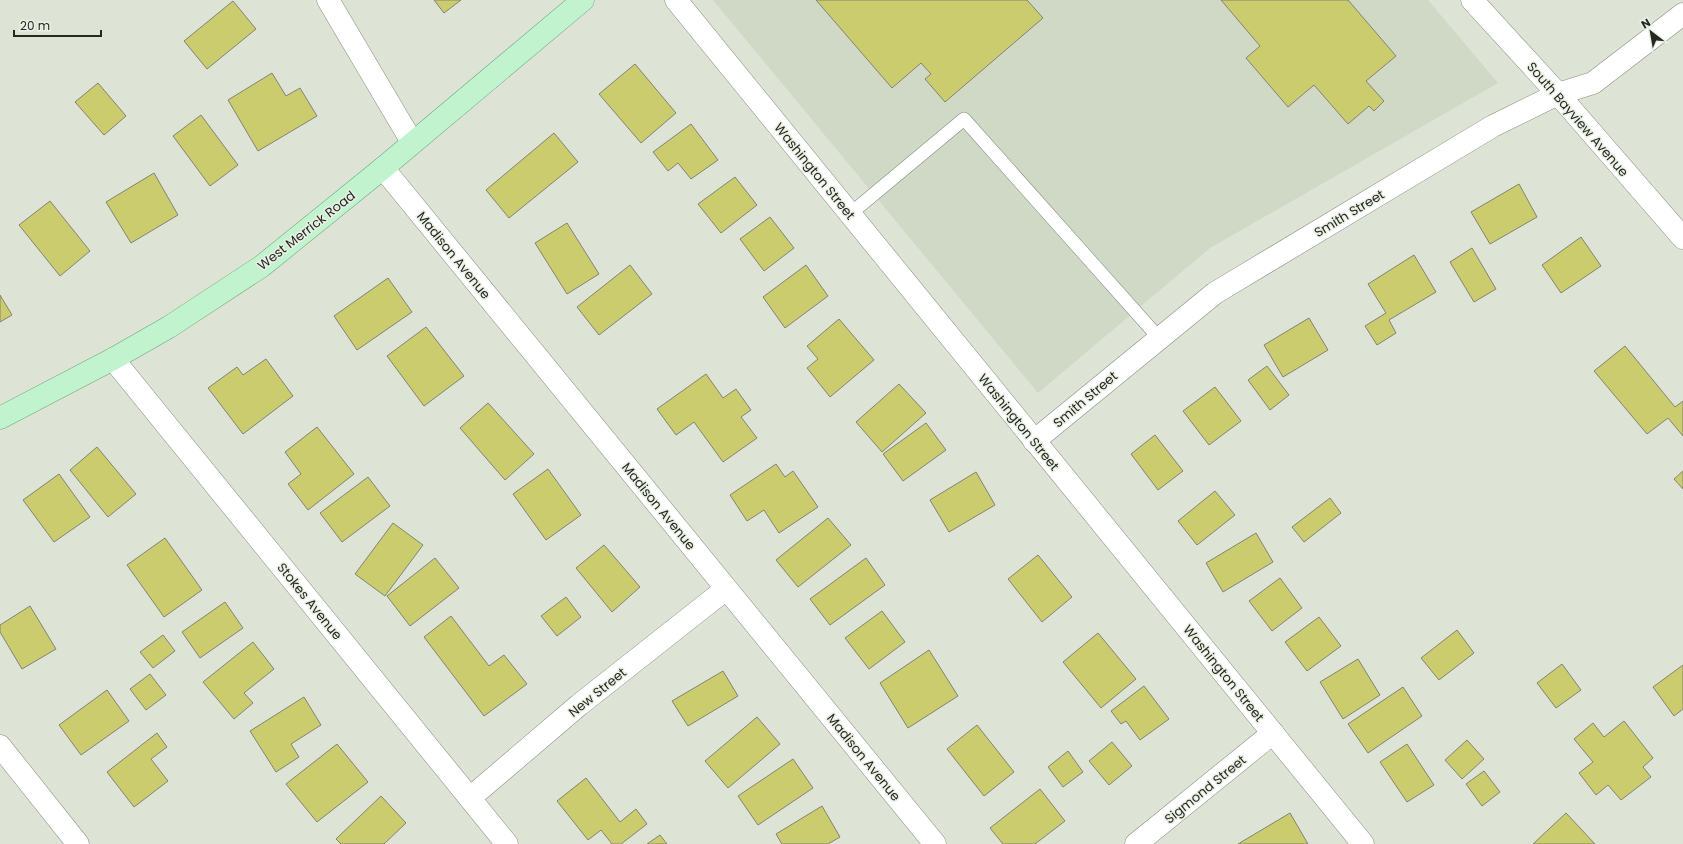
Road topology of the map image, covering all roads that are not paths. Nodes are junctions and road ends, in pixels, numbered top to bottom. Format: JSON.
{"nodes":[{"id":1,"x":328,"y":0,"type":"edge"},
{"id":2,"x":583,"y":0,"type":"edge"},
{"id":3,"x":676,"y":0,"type":"edge"},
{"id":4,"x":1472,"y":0,"type":"edge"},
{"id":5,"x":1683,"y":14,"type":"edge"},
{"id":6,"x":1558,"y":94,"type":"junction"},
{"id":7,"x":412,"y":142,"type":"junction"},
{"id":8,"x":383,"y":168,"type":"junction"},
{"id":9,"x":850,"y":214,"type":"junction"},
{"id":10,"x":1683,"y":238,"type":"edge"},
{"id":11,"x":1159,"y":338,"type":"junction"},
{"id":12,"x":113,"y":359,"type":"junction"},
{"id":13,"x":0,"y":418,"type":"edge"},
{"id":14,"x":1034,"y":441,"type":"junction"},
{"id":15,"x":726,"y":589,"type":"junction"},
{"id":16,"x":1273,"y":734,"type":"junction"},
{"id":17,"x":0,"y":746,"type":"edge"},
{"id":18,"x":470,"y":798,"type":"junction"},
{"id":19,"x":78,"y":844,"type":"edge"},
{"id":20,"x":507,"y":844,"type":"edge"},
{"id":21,"x":935,"y":844,"type":"edge"},
{"id":22,"x":1136,"y":844,"type":"edge"},
{"id":23,"x":1363,"y":844,"type":"edge"}],
"edges":[{"from":1,"to":7,"type":"street"},
{"from":2,"to":7,"type":"main road","name":"West Merrick Road"},
{"from":3,"to":9,"type":"street","name":"Washington Street"},
{"from":4,"to":6,"type":"street","name":"South Bayview Avenue"},
{"from":5,"to":6,"type":"street","name":"Smith Street"},
{"from":6,"to":10,"type":"street","name":"South Bayview Avenue"},
{"from":6,"to":11,"type":"street","name":"Smith Street"},
{"from":7,"to":8,"type":"main road","name":"West Merrick Road"},
{"from":8,"to":12,"type":"main road","name":"West Merrick Road"},
{"from":8,"to":15,"type":"street","name":"Madison Avenue"},
{"from":9,"to":11,"type":"lane"},
{"from":9,"to":14,"type":"street","name":"Washington Street"},
{"from":11,"to":14,"type":"street","name":"Smith Street"},
{"from":12,"to":13,"type":"main road","name":"West Merrick Road"},
{"from":12,"to":18,"type":"street","name":"Stokes Avenue"},
{"from":14,"to":16,"type":"street","name":"Washington Street"},
{"from":15,"to":18,"type":"street","name":"New Street"},
{"from":15,"to":21,"type":"street","name":"Madison Avenue"},
{"from":16,"to":22,"type":"street","name":"Sigmond Street"},
{"from":16,"to":23,"type":"street","name":"Washington Street"},
{"from":17,"to":19,"type":"street"},
{"from":18,"to":20,"type":"street","name":"Stokes Avenue"}]}
